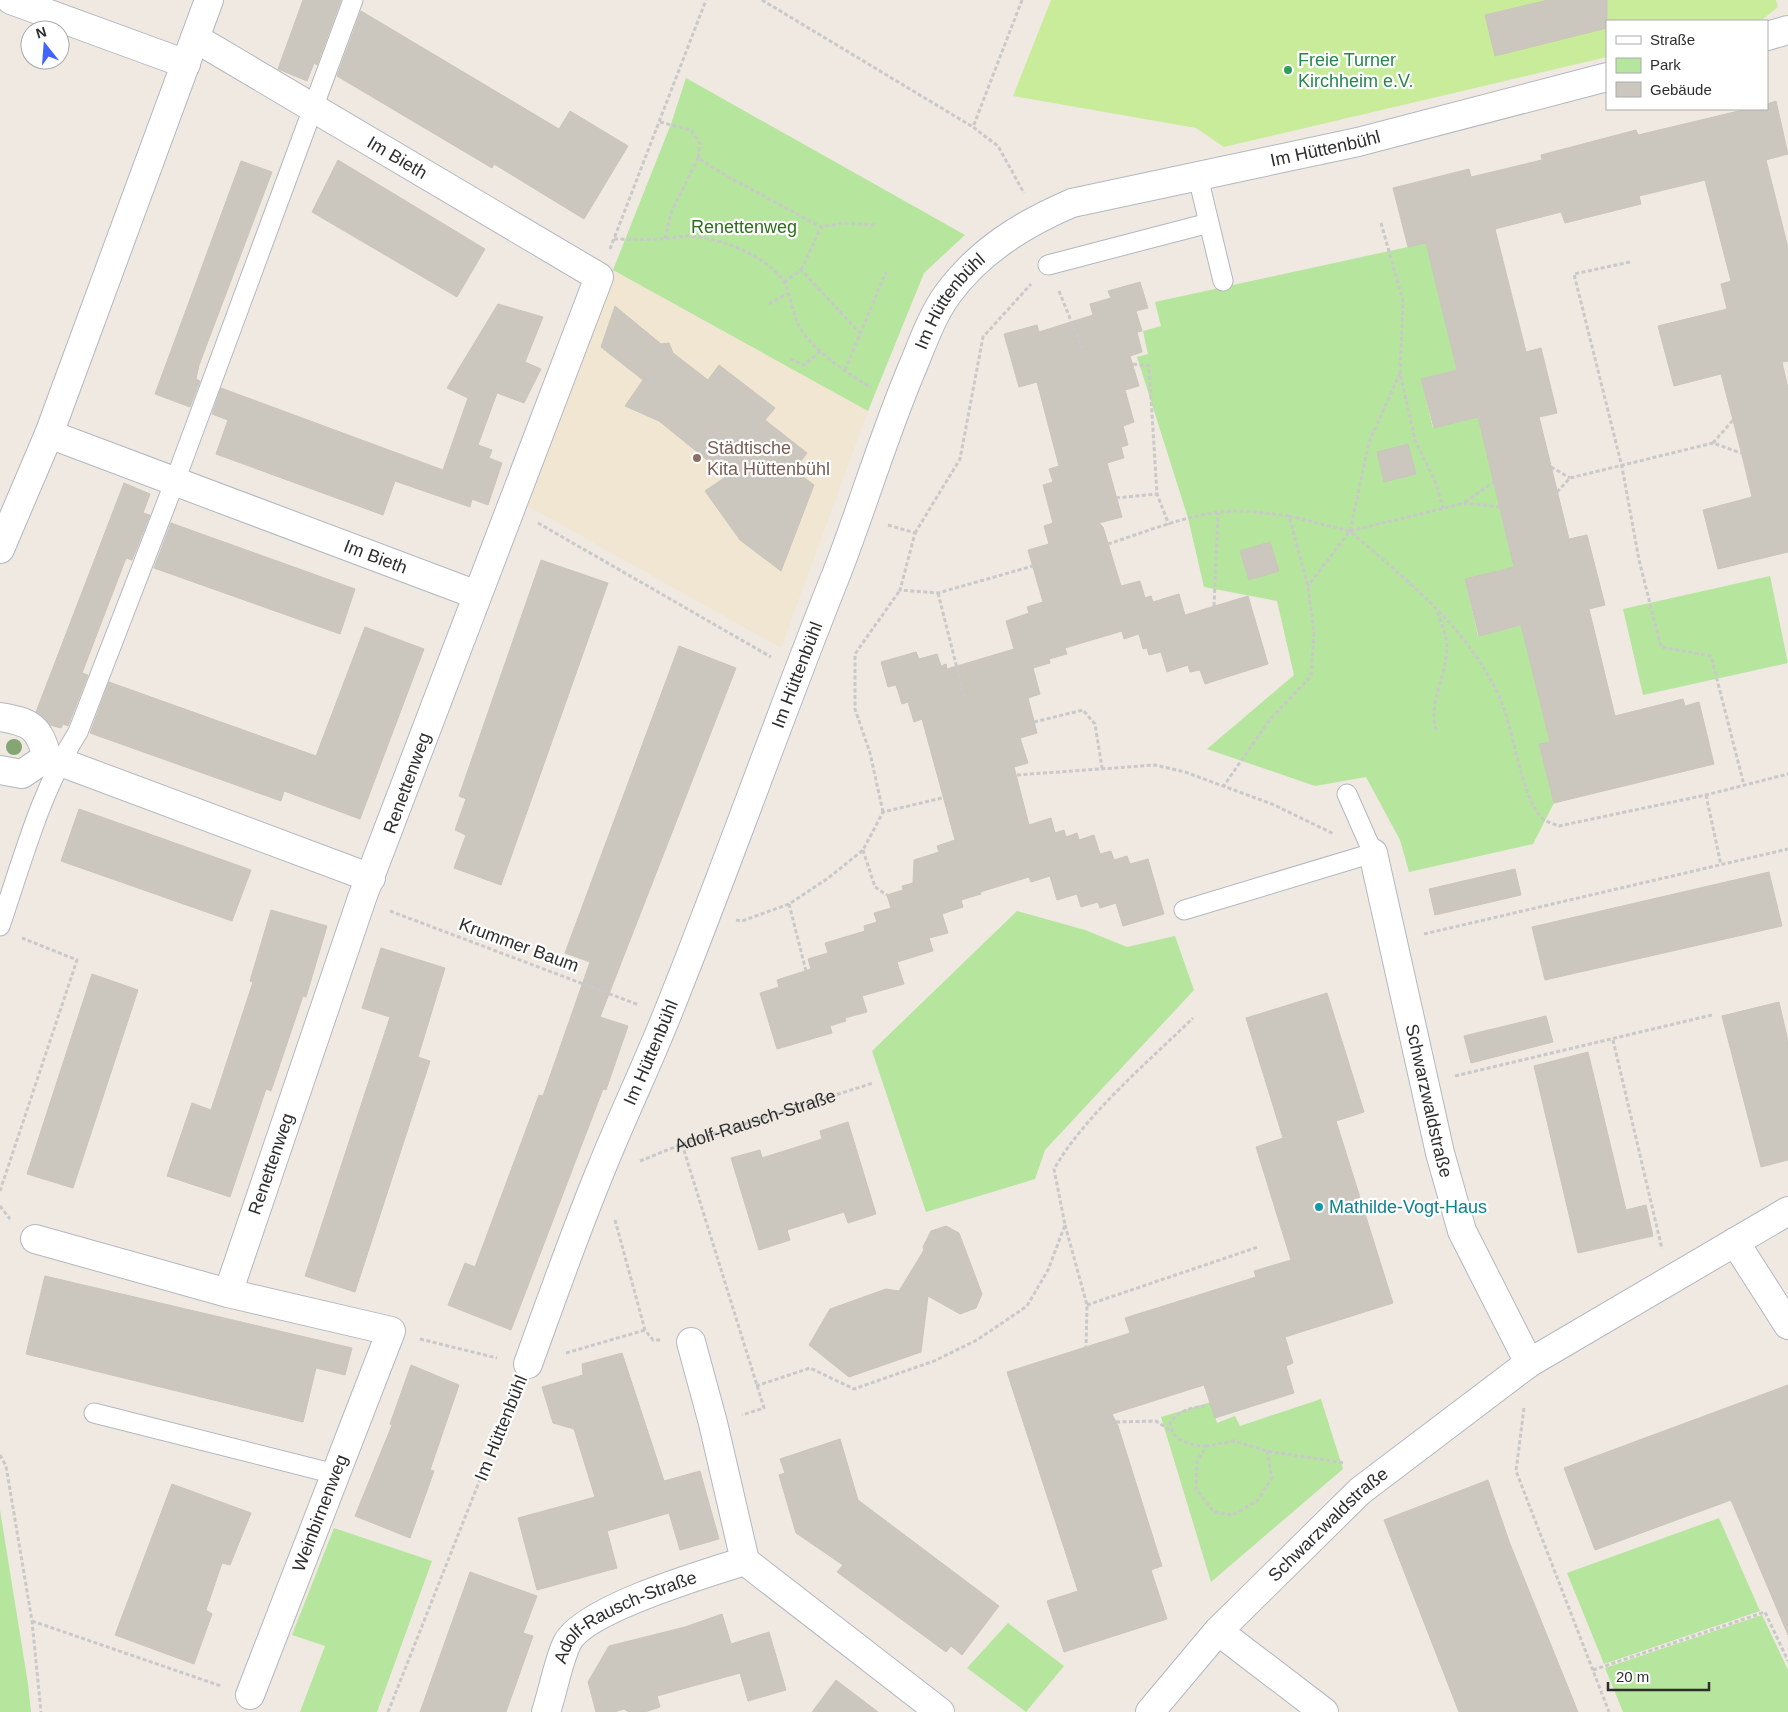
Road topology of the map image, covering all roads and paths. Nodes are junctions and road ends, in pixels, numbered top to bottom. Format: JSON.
{"nodes":[{"id":1,"x":12,"y":0,"type":"edge"},
{"id":2,"x":209,"y":0,"type":"edge"},
{"id":3,"x":353,"y":0,"type":"edge"},
{"id":4,"x":706,"y":0,"type":"edge"},
{"id":5,"x":762,"y":0,"type":"edge"},
{"id":6,"x":1022,"y":0,"type":"edge"},
{"id":7,"x":1788,"y":30,"type":"edge"},
{"id":8,"x":1768,"y":36,"type":"edge"},
{"id":9,"x":195,"y":38,"type":"junction"},
{"id":10,"x":186,"y":64,"type":"junction"},
{"id":11,"x":1606,"y":78,"type":"edge"},
{"id":12,"x":312,"y":107,"type":"junction"},
{"id":13,"x":660,"y":122,"type":"junction"},
{"id":14,"x":972,"y":128,"type":"junction"},
{"id":15,"x":698,"y":158,"type":"junction"},
{"id":16,"x":1198,"y":177,"type":"junction"},
{"id":17,"x":1038,"y":217,"type":"junction"},
{"id":18,"x":1208,"y":223,"type":"junction"},
{"id":19,"x":1380,"y":223,"type":"dead end"},
{"id":20,"x":875,"y":225,"type":"dead end"},
{"id":21,"x":821,"y":227,"type":"junction"},
{"id":22,"x":614,"y":239,"type":"junction"},
{"id":23,"x":664,"y":239,"type":"junction"},
{"id":24,"x":1630,"y":262,"type":"dead end"},
{"id":25,"x":1048,"y":265,"type":"junction"},
{"id":26,"x":800,"y":270,"type":"junction"},
{"id":27,"x":886,"y":272,"type":"dead end"},
{"id":28,"x":599,"y":277,"type":"junction"},
{"id":29,"x":1222,"y":281,"type":"dead end"},
{"id":30,"x":784,"y":282,"type":"junction"},
{"id":31,"x":787,"y":294,"type":"junction"},
{"id":32,"x":769,"y":304,"type":"dead end"},
{"id":33,"x":860,"y":333,"type":"junction"},
{"id":34,"x":820,"y":351,"type":"junction"},
{"id":35,"x":1084,"y":353,"type":"dead end"},
{"id":36,"x":790,"y":359,"type":"dead end"},
{"id":37,"x":1132,"y":364,"type":"dead end"},
{"id":38,"x":844,"y":370,"type":"junction"},
{"id":39,"x":1400,"y":373,"type":"junction"},
{"id":40,"x":898,"y":402,"type":"junction"},
{"id":41,"x":1733,"y":420,"type":"dead end"},
{"id":42,"x":49,"y":434,"type":"junction"},
{"id":43,"x":1714,"y":443,"type":"junction"},
{"id":44,"x":1742,"y":453,"type":"dead end"},
{"id":45,"x":1551,"y":467,"type":"dead end"},
{"id":46,"x":1622,"y":467,"type":"junction"},
{"id":47,"x":1570,"y":478,"type":"junction"},
{"id":48,"x":175,"y":481,"type":"junction"},
{"id":49,"x":1494,"y":482,"type":"dead end"},
{"id":50,"x":1557,"y":492,"type":"dead end"},
{"id":51,"x":1157,"y":494,"type":"junction"},
{"id":52,"x":1116,"y":498,"type":"dead end"},
{"id":53,"x":1465,"y":503,"type":"junction"},
{"id":54,"x":512,"y":507,"type":"junction"},
{"id":55,"x":1500,"y":507,"type":"dead end"},
{"id":56,"x":1443,"y":508,"type":"junction"},
{"id":57,"x":1218,"y":513,"type":"junction"},
{"id":58,"x":860,"y":516,"type":"junction"},
{"id":59,"x":1289,"y":516,"type":"junction"},
{"id":60,"x":1169,"y":525,"type":"junction"},
{"id":61,"x":1350,"y":531,"type":"junction"},
{"id":62,"x":915,"y":533,"type":"junction"},
{"id":63,"x":2,"y":539,"type":"edge"},
{"id":64,"x":1108,"y":544,"type":"dead end"},
{"id":65,"x":1033,"y":566,"type":"dead end"},
{"id":66,"x":1308,"y":586,"type":"junction"},
{"id":67,"x":900,"y":590,"type":"junction"},
{"id":68,"x":938,"y":594,"type":"junction"},
{"id":69,"x":476,"y":595,"type":"junction"},
{"id":70,"x":1214,"y":606,"type":"dead end"},
{"id":71,"x":1436,"y":607,"type":"junction"},
{"id":72,"x":797,"y":673,"type":"junction"},
{"id":73,"x":964,"y":696,"type":"dead end"},
{"id":74,"x":0,"y":717,"type":"edge"},
{"id":75,"x":1034,"y":722,"type":"dead end"},
{"id":76,"x":1436,"y":730,"type":"dead end"},
{"id":77,"x":53,"y":759,"type":"junction"},
{"id":78,"x":1102,"y":768,"type":"junction"},
{"id":79,"x":0,"y":770,"type":"edge"},
{"id":80,"x":1788,"y":774,"type":"edge"},
{"id":81,"x":1016,"y":775,"type":"dead end"},
{"id":82,"x":1744,"y":785,"type":"junction"},
{"id":83,"x":1223,"y":787,"type":"junction"},
{"id":84,"x":1347,"y":794,"type":"dead end"},
{"id":85,"x":1706,"y":795,"type":"junction"},
{"id":86,"x":942,"y":798,"type":"dead end"},
{"id":87,"x":883,"y":812,"type":"junction"},
{"id":88,"x":1788,"y":849,"type":"edge"},
{"id":89,"x":863,"y":850,"type":"junction"},
{"id":90,"x":1373,"y":853,"type":"junction"},
{"id":91,"x":1721,"y":865,"type":"junction"},
{"id":92,"x":367,"y":888,"type":"junction"},
{"id":93,"x":887,"y":895,"type":"dead end"},
{"id":94,"x":790,"y":904,"type":"junction"},
{"id":95,"x":1184,"y":910,"type":"dead end"},
{"id":96,"x":706,"y":914,"type":"junction"},
{"id":97,"x":0,"y":926,"type":"edge"},
{"id":98,"x":17,"y":936,"type":"dead end"},
{"id":99,"x":1394,"y":941,"type":"junction"},
{"id":100,"x":806,"y":971,"type":"dead end"},
{"id":101,"x":668,"y":1014,"type":"junction"},
{"id":102,"x":1712,"y":1016,"type":"dead end"},
{"id":103,"x":1193,"y":1018,"type":"dead end"},
{"id":104,"x":1613,"y":1040,"type":"junction"},
{"id":105,"x":873,"y":1083,"type":"dead end"},
{"id":106,"x":1425,"y":1083,"type":"junction"},
{"id":107,"x":682,"y":1144,"type":"junction"},
{"id":108,"x":640,"y":1161,"type":"dead end"},
{"id":109,"x":0,"y":1191,"type":"edge"},
{"id":110,"x":1788,"y":1211,"type":"edge"},
{"id":111,"x":614,"y":1217,"type":"dead end"},
{"id":112,"x":1065,"y":1225,"type":"junction"},
{"id":113,"x":35,"y":1239,"type":"dead end"},
{"id":114,"x":1735,"y":1242,"type":"junction"},
{"id":115,"x":1258,"y":1247,"type":"dead end"},
{"id":116,"x":1670,"y":1281,"type":"junction"},
{"id":117,"x":228,"y":1293,"type":"junction"},
{"id":118,"x":1088,"y":1305,"type":"junction"},
{"id":119,"x":1788,"y":1325,"type":"edge"},
{"id":120,"x":645,"y":1330,"type":"junction"},
{"id":121,"x":391,"y":1331,"type":"junction"},
{"id":122,"x":690,"y":1342,"type":"joint"},
{"id":123,"x":1086,"y":1346,"type":"dead end"},
{"id":124,"x":1529,"y":1363,"type":"junction"},
{"id":125,"x":528,"y":1364,"type":"junction"},
{"id":126,"x":756,"y":1386,"type":"junction"},
{"id":127,"x":1208,"y":1406,"type":"dead end"},
{"id":128,"x":94,"y":1413,"type":"dead end"},
{"id":129,"x":1116,"y":1422,"type":"dead end"},
{"id":130,"x":714,"y":1423,"type":"junction"},
{"id":131,"x":1172,"y":1431,"type":"junction"},
{"id":132,"x":1207,"y":1446,"type":"junction"},
{"id":133,"x":1267,"y":1451,"type":"junction"},
{"id":134,"x":0,"y":1455,"type":"edge"},
{"id":135,"x":1349,"y":1464,"type":"dead end"},
{"id":136,"x":335,"y":1474,"type":"junction"},
{"id":137,"x":745,"y":1560,"type":"junction"},
{"id":138,"x":32,"y":1621,"type":"junction"},
{"id":139,"x":1218,"y":1631,"type":"junction"},
{"id":140,"x":1788,"y":1661,"type":"edge"},
{"id":141,"x":1593,"y":1670,"type":"junction"},
{"id":142,"x":250,"y":1696,"type":"joint"},
{"id":143,"x":42,"y":1712,"type":"edge"},
{"id":144,"x":388,"y":1712,"type":"edge"},
{"id":145,"x":546,"y":1712,"type":"edge"},
{"id":146,"x":940,"y":1712,"type":"edge"},
{"id":147,"x":1150,"y":1712,"type":"edge"},
{"id":148,"x":1324,"y":1712,"type":"edge"},
{"id":149,"x":1609,"y":1712,"type":"edge"}],
"edges":[{"from":1,"to":10,"type":"street"},
{"from":2,"to":9,"type":"street"},
{"from":3,"to":12,"type":"lane"},
{"from":4,"to":13,"type":"path"},
{"from":5,"to":14,"type":"path"},
{"from":6,"to":14,"type":"path"},
{"from":7,"to":8,"type":"street"},
{"from":9,"to":10,"type":"street"},
{"from":9,"to":12,"type":"street","name":"Im Bieth"},
{"from":10,"to":42,"type":"street"},
{"from":11,"to":16,"type":"street","name":"Im Hüttenbühl"},
{"from":12,"to":28,"type":"street","name":"Im Bieth"},
{"from":12,"to":48,"type":"lane"},
{"from":13,"to":15,"type":"path"},
{"from":13,"to":22,"type":"path"},
{"from":14,"to":17,"type":"path"},
{"from":15,"to":21,"type":"path"},
{"from":15,"to":23,"type":"path"},
{"from":16,"to":17,"type":"street","name":"Im Hüttenbühl"},
{"from":16,"to":18,"type":"lane"},
{"from":17,"to":40,"type":"street","name":"Im Hüttenbühl"},
{"from":18,"to":25,"type":"lane"},
{"from":18,"to":29,"type":"lane"},
{"from":19,"to":39,"type":"path"},
{"from":20,"to":21,"type":"path"},
{"from":21,"to":26,"type":"path"},
{"from":22,"to":23,"type":"path"},
{"from":22,"to":28,"type":"path"},
{"from":23,"to":30,"type":"path"},
{"from":24,"to":46,"type":"path"},
{"from":25,"to":35,"type":"path"},
{"from":25,"to":62,"type":"path"},
{"from":26,"to":30,"type":"path"},
{"from":26,"to":33,"type":"path"},
{"from":27,"to":33,"type":"path"},
{"from":28,"to":54,"type":"street","name":"Renettenweg"},
{"from":30,"to":31,"type":"path"},
{"from":31,"to":32,"type":"path"},
{"from":31,"to":34,"type":"path"},
{"from":33,"to":38,"type":"path"},
{"from":34,"to":36,"type":"path"},
{"from":34,"to":38,"type":"path"},
{"from":37,"to":51,"type":"path"},
{"from":38,"to":40,"type":"path"},
{"from":39,"to":56,"type":"path"},
{"from":39,"to":61,"type":"path"},
{"from":40,"to":58,"type":"street","name":"Im Hüttenbühl"},
{"from":41,"to":43,"type":"path"},
{"from":42,"to":48,"type":"street","name":"Im Bieth"},
{"from":42,"to":63,"type":"street"},
{"from":43,"to":44,"type":"path"},
{"from":43,"to":46,"type":"path"},
{"from":45,"to":47,"type":"path"},
{"from":46,"to":47,"type":"path"},
{"from":46,"to":82,"type":"path"},
{"from":47,"to":50,"type":"path"},
{"from":48,"to":69,"type":"street","name":"Im Bieth"},
{"from":48,"to":77,"type":"lane"},
{"from":49,"to":53,"type":"path"},
{"from":51,"to":52,"type":"path"},
{"from":51,"to":60,"type":"path"},
{"from":53,"to":55,"type":"path"},
{"from":53,"to":56,"type":"path"},
{"from":54,"to":69,"type":"street","name":"Renettenweg"},
{"from":54,"to":72,"type":"path"},
{"from":56,"to":61,"type":"path"},
{"from":57,"to":59,"type":"path"},
{"from":57,"to":60,"type":"path"},
{"from":57,"to":70,"type":"path"},
{"from":58,"to":62,"type":"path"},
{"from":58,"to":72,"type":"street","name":"Im Hüttenbühl"},
{"from":59,"to":61,"type":"path"},
{"from":59,"to":66,"type":"path"},
{"from":60,"to":64,"type":"path"},
{"from":61,"to":66,"type":"path"},
{"from":61,"to":71,"type":"path"},
{"from":62,"to":67,"type":"path"},
{"from":65,"to":68,"type":"path"},
{"from":66,"to":83,"type":"path"},
{"from":67,"to":68,"type":"path"},
{"from":67,"to":87,"type":"path"},
{"from":68,"to":73,"type":"path"},
{"from":69,"to":92,"type":"street","name":"Renettenweg"},
{"from":71,"to":76,"type":"path"},
{"from":71,"to":85,"type":"path"},
{"from":72,"to":96,"type":"street","name":"Im Hüttenbühl"},
{"from":74,"to":77,"type":"street"},
{"from":75,"to":78,"type":"path"},
{"from":77,"to":79,"type":"street"},
{"from":77,"to":92,"type":"street"},
{"from":77,"to":97,"type":"lane"},
{"from":78,"to":81,"type":"path"},
{"from":78,"to":83,"type":"path"},
{"from":80,"to":82,"type":"path"},
{"from":82,"to":85,"type":"path"},
{"from":83,"to":90,"type":"path"},
{"from":84,"to":90,"type":"lane"},
{"from":85,"to":91,"type":"path"},
{"from":86,"to":87,"type":"path"},
{"from":87,"to":89,"type":"path"},
{"from":88,"to":91,"type":"path"},
{"from":89,"to":93,"type":"path"},
{"from":89,"to":94,"type":"path"},
{"from":90,"to":95,"type":"lane"},
{"from":90,"to":99,"type":"street","name":"Schwarzwaldstraße"},
{"from":91,"to":99,"type":"path"},
{"from":92,"to":101,"type":"path","name":"Krummer Baum"},
{"from":92,"to":117,"type":"street","name":"Renettenweg"},
{"from":94,"to":96,"type":"path"},
{"from":94,"to":100,"type":"path"},
{"from":96,"to":101,"type":"street","name":"Im Hüttenbühl"},
{"from":98,"to":109,"type":"path"},
{"from":99,"to":106,"type":"street","name":"Schwarzwaldstraße"},
{"from":101,"to":125,"type":"street","name":"Im Hüttenbühl"},
{"from":102,"to":104,"type":"path"},
{"from":103,"to":112,"type":"path"},
{"from":104,"to":106,"type":"path"},
{"from":104,"to":116,"type":"path"},
{"from":105,"to":107,"type":"path","name":"Adolf-Rausch-Straße"},
{"from":106,"to":124,"type":"street","name":"Schwarzwaldstraße"},
{"from":107,"to":108,"type":"path","name":"Adolf-Rausch-Straße"},
{"from":107,"to":126,"type":"path"},
{"from":110,"to":114,"type":"street","name":"Schwarzwaldstraße"},
{"from":111,"to":120,"type":"path"},
{"from":112,"to":118,"type":"path"},
{"from":112,"to":126,"type":"path"},
{"from":113,"to":117,"type":"street"},
{"from":114,"to":116,"type":"street","name":"Schwarzwaldstraße"},
{"from":114,"to":119,"type":"street"},
{"from":115,"to":118,"type":"path"},
{"from":116,"to":124,"type":"street","name":"Schwarzwaldstraße"},
{"from":117,"to":121,"type":"street"},
{"from":118,"to":123,"type":"path"},
{"from":120,"to":122,"type":"path"},
{"from":120,"to":125,"type":"path"},
{"from":121,"to":125,"type":"path"},
{"from":121,"to":136,"type":"street","name":"Weinbirnenweg"},
{"from":122,"to":130,"type":"street"},
{"from":124,"to":139,"type":"street","name":"Schwarzwaldstraße"},
{"from":124,"to":141,"type":"path"},
{"from":125,"to":144,"type":"path","name":"Im Hüttenbühl"},
{"from":126,"to":130,"type":"path"},
{"from":127,"to":131,"type":"path"},
{"from":128,"to":136,"type":"lane"},
{"from":129,"to":131,"type":"path"},
{"from":130,"to":137,"type":"street"},
{"from":131,"to":132,"type":"path"},
{"from":132,"to":133,"type":"path"},
{"from":132,"to":133,"type":"path"},
{"from":133,"to":135,"type":"path"},
{"from":134,"to":138,"type":"path"},
{"from":136,"to":142,"type":"street","name":"Weinbirnenweg"},
{"from":137,"to":145,"type":"street","name":"Adolf-Rausch-Straße"},
{"from":137,"to":146,"type":"street"},
{"from":138,"to":142,"type":"path"},
{"from":138,"to":143,"type":"path"},
{"from":139,"to":147,"type":"street","name":"Schwarzwaldstraße"},
{"from":139,"to":148,"type":"street"},
{"from":140,"to":141,"type":"path"},
{"from":141,"to":149,"type":"path"}]}
